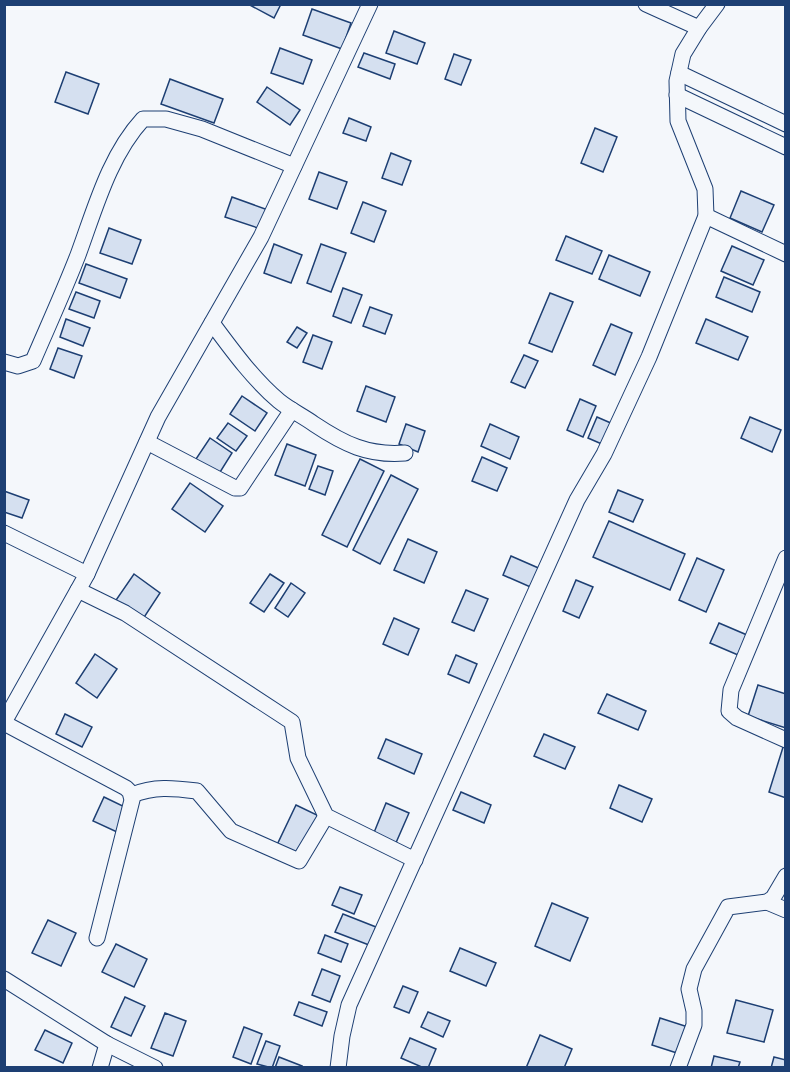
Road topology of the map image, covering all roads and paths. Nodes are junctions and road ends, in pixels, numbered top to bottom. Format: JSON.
{"nodes":[{"id":1,"x":370,"y":4,"type":"edge"},
{"id":2,"x":645,"y":4,"type":"edge"},
{"id":3,"x":717,"y":4,"type":"edge"},
{"id":4,"x":699,"y":28,"type":"junction"},
{"id":5,"x":679,"y":73,"type":"junction"},
{"id":6,"x":677,"y":95,"type":"junction"},
{"id":7,"x":786,"y":124,"type":"edge"},
{"id":8,"x":786,"y":147,"type":"edge"},
{"id":9,"x":294,"y":166,"type":"junction"},
{"id":10,"x":706,"y":216,"type":"junction"},
{"id":11,"x":786,"y":254,"type":"edge"},
{"id":12,"x":212,"y":323,"type":"junction"},
{"id":13,"x":4,"y":362,"type":"edge"},
{"id":14,"x":292,"y":410,"type":"junction"},
{"id":15,"x":147,"y":442,"type":"junction"},
{"id":16,"x":405,"y":453,"type":"dead end"},
{"id":17,"x":4,"y":533,"type":"edge"},
{"id":18,"x":786,"y":558,"type":"edge"},
{"id":19,"x":87,"y":574,"type":"junction"},
{"id":20,"x":78,"y":590,"type":"junction"},
{"id":21,"x":4,"y":723,"type":"edge"},
{"id":22,"x":786,"y":740,"type":"edge"},
{"id":23,"x":132,"y":795,"type":"junction"},
{"id":24,"x":326,"y":816,"type":"junction"},
{"id":25,"x":415,"y":860,"type":"junction"},
{"id":26,"x":786,"y":876,"type":"edge"},
{"id":27,"x":767,"y":902,"type":"junction"},
{"id":28,"x":786,"y":910,"type":"edge"},
{"id":29,"x":97,"y":938,"type":"dead end"},
{"id":30,"x":4,"y":979,"type":"edge"},
{"id":31,"x":107,"y":1044,"type":"junction"},
{"id":32,"x":100,"y":1068,"type":"edge"},
{"id":33,"x":155,"y":1068,"type":"edge"},
{"id":34,"x":338,"y":1068,"type":"edge"},
{"id":35,"x":678,"y":1068,"type":"edge"}],
"edges":[{"from":1,"to":9,"type":"street"},
{"from":2,"to":4,"type":"street"},
{"from":3,"to":4,"type":"street"},
{"from":4,"to":5,"type":"street"},
{"from":5,"to":6,"type":"street"},
{"from":5,"to":7,"type":"street"},
{"from":6,"to":8,"type":"street"},
{"from":6,"to":10,"type":"street"},
{"from":9,"to":12,"type":"street"},
{"from":9,"to":13,"type":"street"},
{"from":10,"to":11,"type":"street"},
{"from":10,"to":25,"type":"street"},
{"from":12,"to":14,"type":"street"},
{"from":12,"to":15,"type":"street"},
{"from":14,"to":15,"type":"street"},
{"from":14,"to":16,"type":"street"},
{"from":15,"to":19,"type":"street"},
{"from":17,"to":19,"type":"street"},
{"from":18,"to":22,"type":"street"},
{"from":19,"to":20,"type":"street"},
{"from":20,"to":21,"type":"street"},
{"from":20,"to":24,"type":"street"},
{"from":21,"to":23,"type":"street"},
{"from":23,"to":24,"type":"street"},
{"from":23,"to":29,"type":"street"},
{"from":24,"to":25,"type":"street"},
{"from":25,"to":34,"type":"street"},
{"from":26,"to":27,"type":"street"},
{"from":27,"to":28,"type":"street"},
{"from":27,"to":35,"type":"street"},
{"from":30,"to":31,"type":"street"},
{"from":31,"to":32,"type":"street"},
{"from":31,"to":33,"type":"street"}]}
